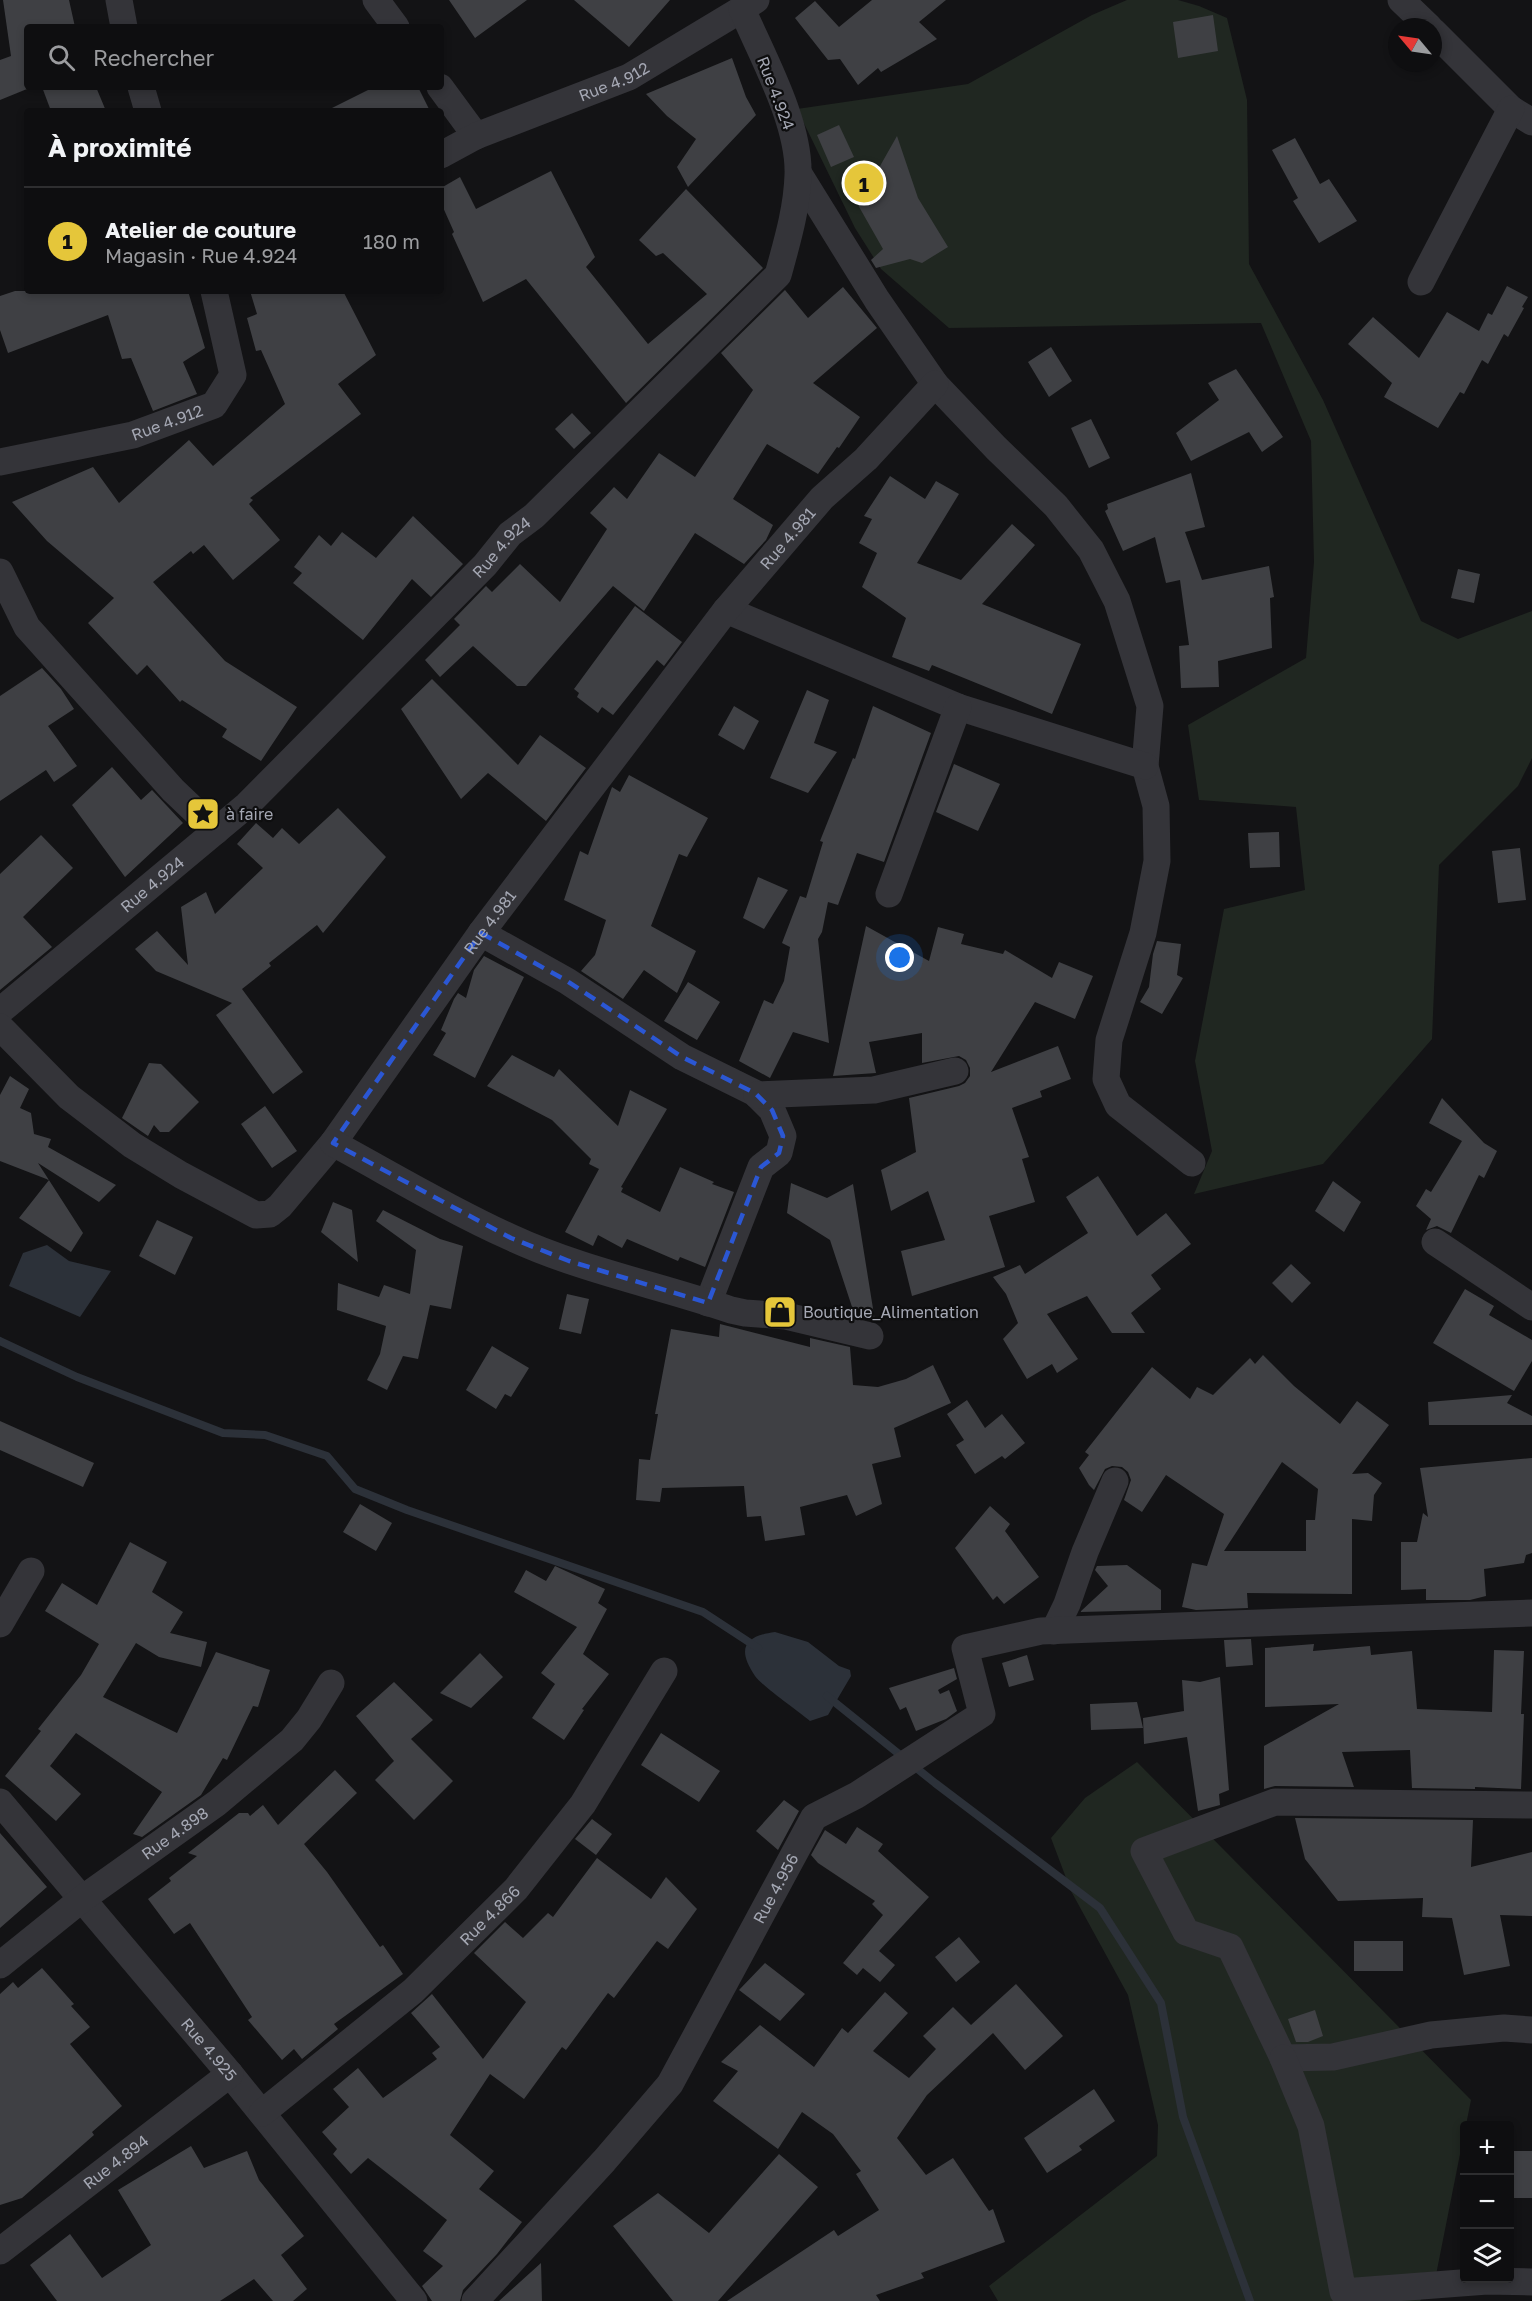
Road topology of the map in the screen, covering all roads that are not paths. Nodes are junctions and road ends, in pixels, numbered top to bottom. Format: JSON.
{"nodes":[{"id":1,"x":119,"y":0,"type":"edge"},
{"id":2,"x":376,"y":0,"type":"edge"},
{"id":3,"x":1401,"y":0,"type":"edge"},
{"id":4,"x":749,"y":4,"type":"edge"},
{"id":5,"x":1420,"y":18,"type":"edge"},
{"id":6,"x":123,"y":24,"type":"edge"},
{"id":7,"x":394,"y":24,"type":"edge"},
{"id":8,"x":1442,"y":40,"type":"edge"},
{"id":9,"x":142,"y":90,"type":"edge"},
{"id":10,"x":442,"y":90,"type":"edge"},
{"id":11,"x":147,"y":108,"type":"edge"},
{"id":12,"x":1521,"y":116,"type":"edge"},
{"id":13,"x":476,"y":136,"type":"junction"},
{"id":14,"x":444,"y":152,"type":"edge"},
{"id":15,"x":798,"y":174,"type":"junction"},
{"id":16,"x":1421,"y":282,"type":"dead end"},
{"id":17,"x":215,"y":294,"type":"edge"},
{"id":18,"x":935,"y":384,"type":"junction"},
{"id":19,"x":2,"y":455,"type":"edge"},
{"id":20,"x":0,"y":572,"type":"edge"},
{"id":21,"x":726,"y":610,"type":"junction"},
{"id":22,"x":958,"y":707,"type":"junction"},
{"id":23,"x":1145,"y":766,"type":"junction"},
{"id":24,"x":216,"y":831,"type":"junction"},
{"id":25,"x":889,"y":894,"type":"dead end"},
{"id":26,"x":481,"y":933,"type":"junction"},
{"id":27,"x":0,"y":1011,"type":"edge"},
{"id":28,"x":0,"y":1027,"type":"edge"},
{"id":29,"x":955,"y":1071,"type":"dead end"},
{"id":30,"x":757,"y":1095,"type":"junction"},
{"id":31,"x":333,"y":1143,"type":"junction"},
{"id":32,"x":1192,"y":1163,"type":"dead end"},
{"id":33,"x":1435,"y":1242,"type":"dead end"},
{"id":34,"x":708,"y":1303,"type":"junction"},
{"id":35,"x":1532,"y":1306,"type":"edge"},
{"id":36,"x":870,"y":1336,"type":"dead end"},
{"id":37,"x":1115,"y":1481,"type":"dead end"},
{"id":38,"x":31,"y":1571,"type":"dead end"},
{"id":39,"x":1532,"y":1613,"type":"edge"},
{"id":40,"x":0,"y":1624,"type":"edge"},
{"id":41,"x":1054,"y":1631,"type":"junction"},
{"id":42,"x":664,"y":1671,"type":"dead end"},
{"id":43,"x":331,"y":1683,"type":"dead end"},
{"id":44,"x":0,"y":1802,"type":"edge"},
{"id":45,"x":1532,"y":1805,"type":"edge"},
{"id":46,"x":82,"y":1899,"type":"junction"},
{"id":47,"x":0,"y":1965,"type":"edge"},
{"id":48,"x":1532,"y":2030,"type":"edge"},
{"id":49,"x":1283,"y":2058,"type":"junction"},
{"id":50,"x":230,"y":2074,"type":"junction"},
{"id":51,"x":262,"y":2113,"type":"junction"},
{"id":52,"x":0,"y":2252,"type":"edge"},
{"id":53,"x":1532,"y":2282,"type":"edge"},
{"id":54,"x":408,"y":2298,"type":"edge"},
{"id":55,"x":475,"y":2301,"type":"edge"}],
"edges":[{"from":1,"to":6,"type":"street"},
{"from":2,"to":7,"type":"street"},
{"from":3,"to":5,"type":"street"},
{"from":4,"to":13,"type":"street","name":"Rue 4.912"},
{"from":4,"to":15,"type":"street","name":"Rue 4.924"},
{"from":8,"to":12,"type":"street"},
{"from":9,"to":11,"type":"street"},
{"from":10,"to":13,"type":"street"},
{"from":12,"to":16,"type":"street"},
{"from":13,"to":14,"type":"street","name":"Rue 4.912"},
{"from":15,"to":18,"type":"street"},
{"from":15,"to":24,"type":"street","name":"Rue 4.924"},
{"from":17,"to":19,"type":"street","name":"Rue 4.912"},
{"from":18,"to":21,"type":"street","name":"Rue 4.981"},
{"from":18,"to":23,"type":"street"},
{"from":20,"to":24,"type":"street"},
{"from":21,"to":22,"type":"street"},
{"from":21,"to":26,"type":"street","name":"Rue 4.981"},
{"from":22,"to":23,"type":"street"},
{"from":22,"to":25,"type":"street"},
{"from":23,"to":32,"type":"street"},
{"from":24,"to":27,"type":"street","name":"Rue 4.924"},
{"from":26,"to":30,"type":"street"},
{"from":26,"to":31,"type":"street","name":"Rue 4.981"},
{"from":28,"to":31,"type":"street","name":"Rue 4.981"},
{"from":29,"to":30,"type":"street"},
{"from":30,"to":34,"type":"street"},
{"from":31,"to":34,"type":"street"},
{"from":33,"to":35,"type":"street"},
{"from":34,"to":36,"type":"street"},
{"from":37,"to":41,"type":"street"},
{"from":38,"to":40,"type":"street"},
{"from":39,"to":41,"type":"street","name":"Rue 4.956"},
{"from":41,"to":55,"type":"street","name":"Rue 4.956"},
{"from":42,"to":51,"type":"street","name":"Rue 4.866"},
{"from":43,"to":46,"type":"street","name":"Rue 4.898"},
{"from":44,"to":46,"type":"street","name":"Rue 4.925"},
{"from":45,"to":49,"type":"street"},
{"from":46,"to":47,"type":"street","name":"Rue 4.898"},
{"from":46,"to":50,"type":"street","name":"Rue 4.925"},
{"from":48,"to":49,"type":"street"},
{"from":49,"to":53,"type":"street"},
{"from":50,"to":51,"type":"street","name":"Rue 4.925"},
{"from":50,"to":52,"type":"street","name":"Rue 4.894"},
{"from":51,"to":54,"type":"street","name":"Rue 4.925"}]}
